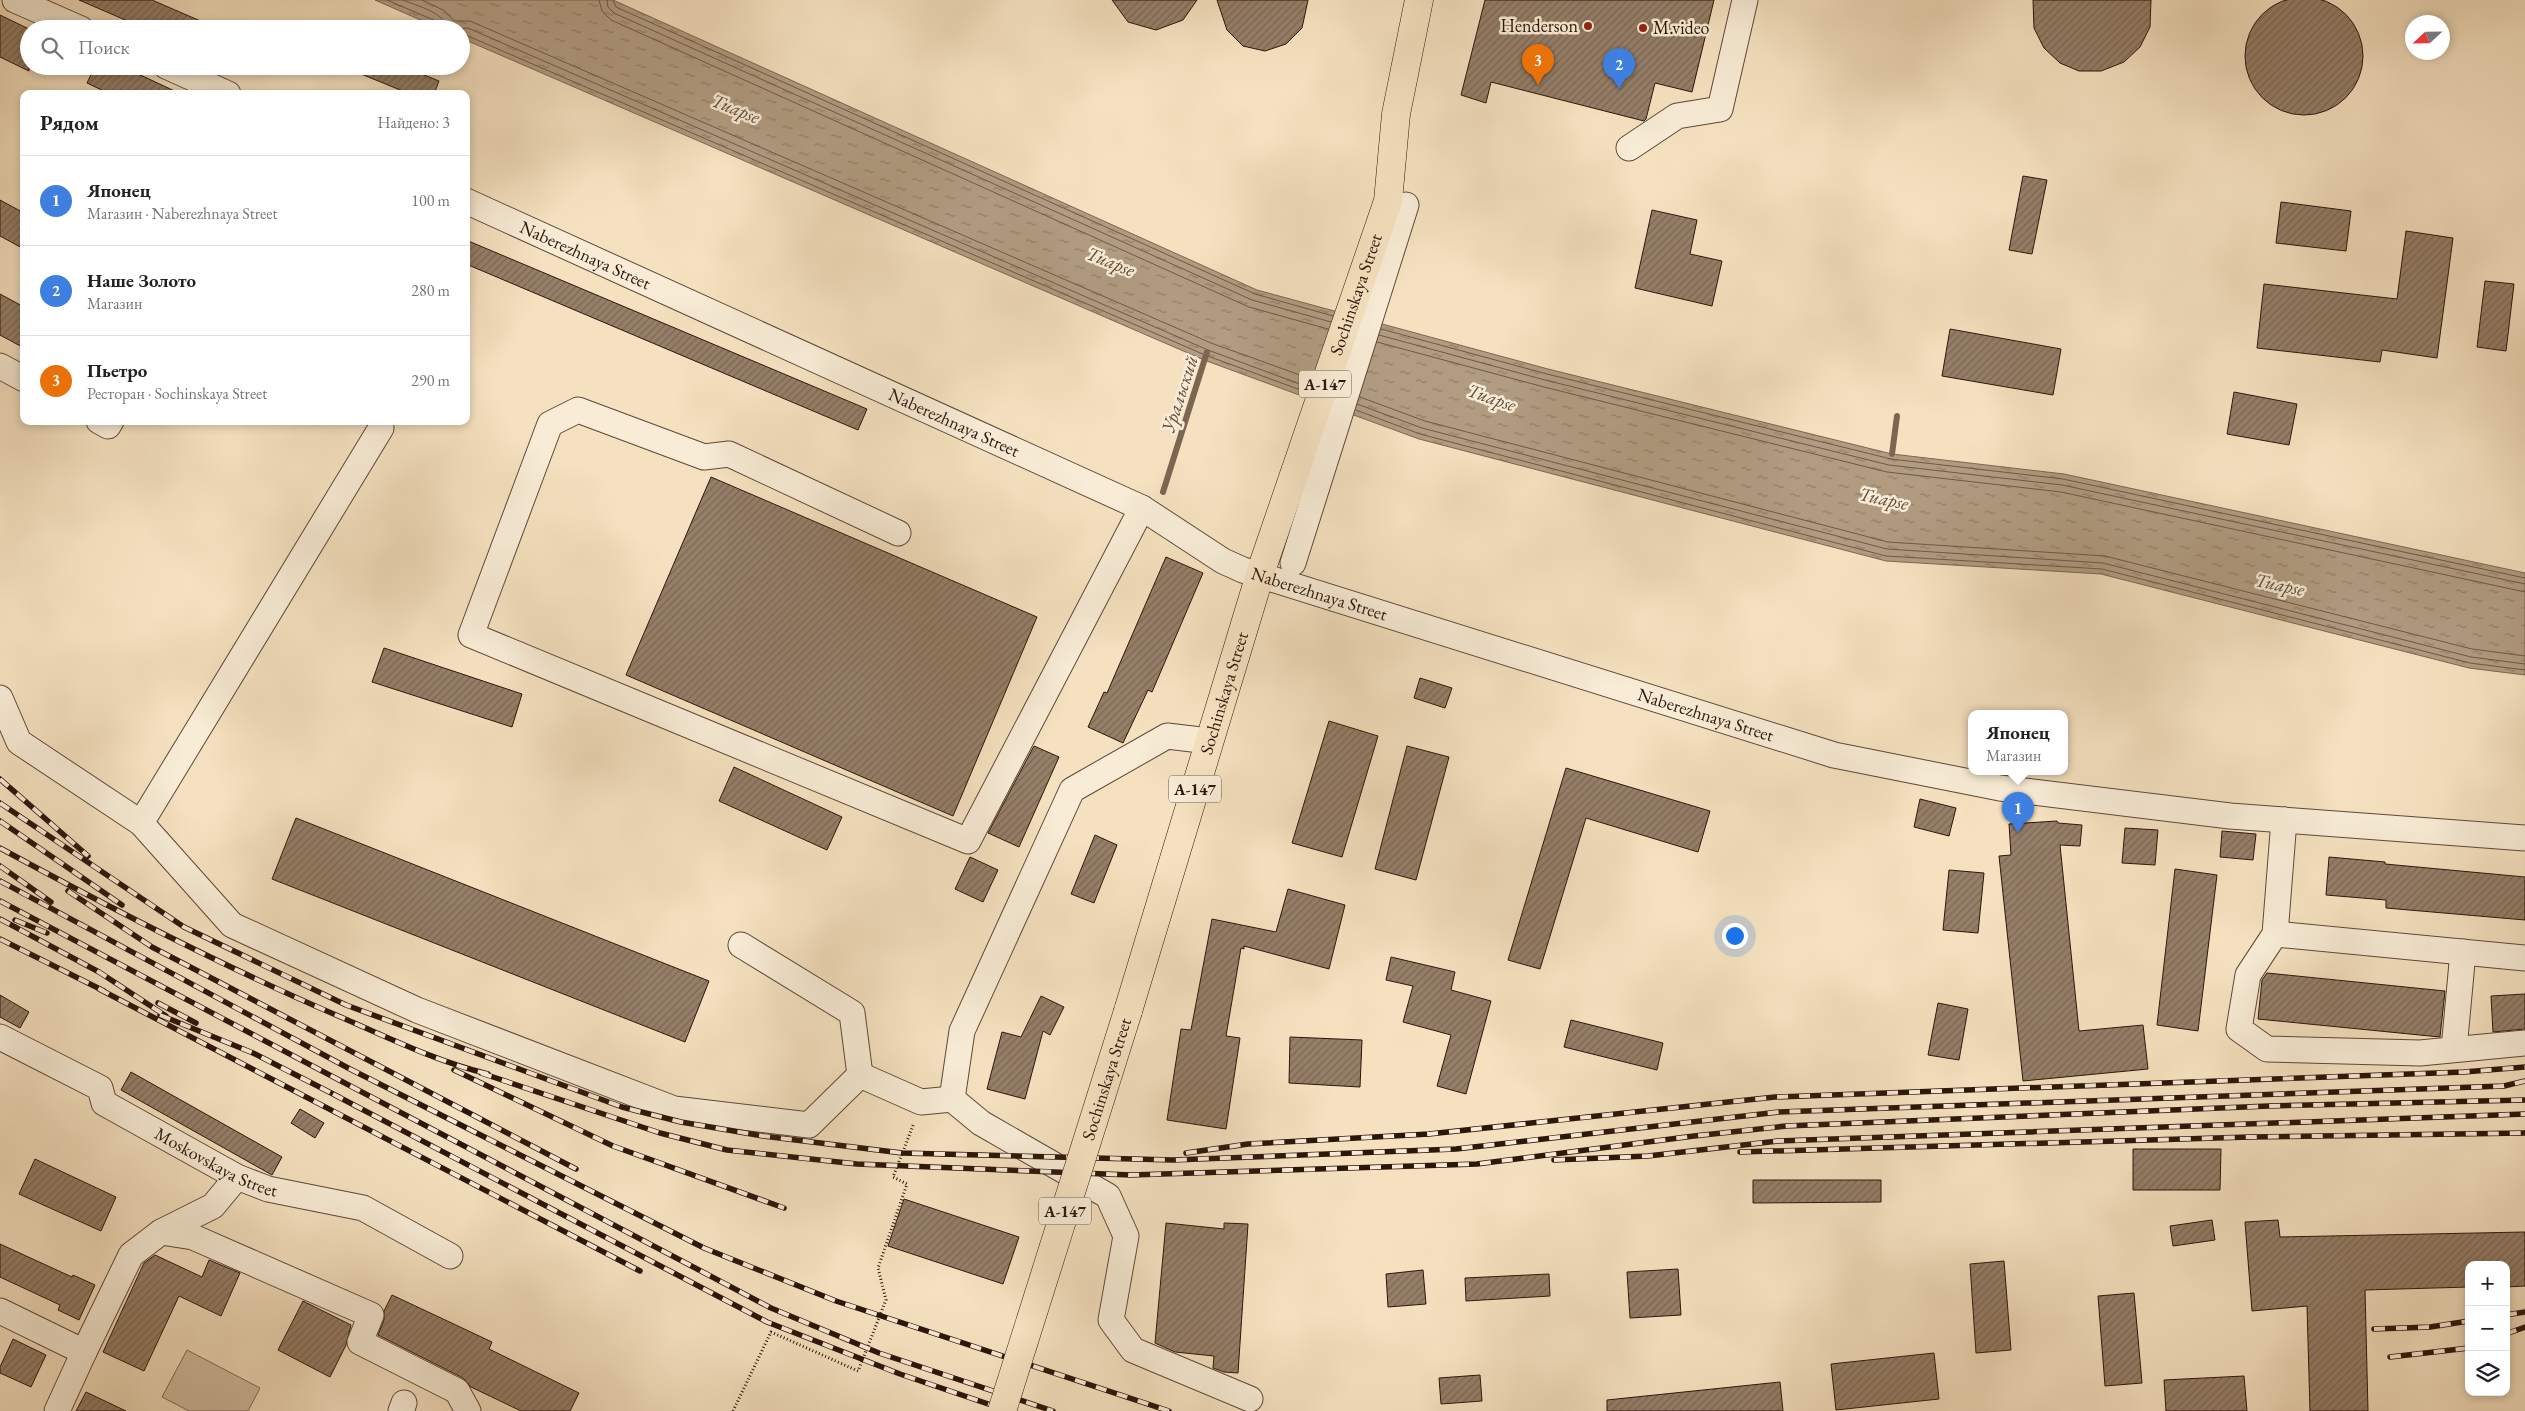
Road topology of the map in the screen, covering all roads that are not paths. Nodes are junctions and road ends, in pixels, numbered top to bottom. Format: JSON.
{"nodes":[{"id":1,"x":15,"y":0,"type":"edge"},
{"id":2,"x":1419,"y":0,"type":"edge"},
{"id":3,"x":1745,"y":0,"type":"edge"},
{"id":4,"x":61,"y":20,"type":"edge"},
{"id":5,"x":186,"y":75,"type":"edge"},
{"id":6,"x":219,"y":90,"type":"edge"},
{"id":7,"x":1629,"y":148,"type":"dead end"},
{"id":8,"x":470,"y":203,"type":"edge"},
{"id":9,"x":1397,"y":203,"type":"junction"},
{"id":10,"x":0,"y":366,"type":"edge"},
{"id":11,"x":20,"y":378,"type":"edge"},
{"id":12,"x":381,"y":428,"type":"dead end"},
{"id":13,"x":1142,"y":508,"type":"junction"},
{"id":14,"x":898,"y":533,"type":"dead end"},
{"id":15,"x":1293,"y":563,"type":"dead end"},
{"id":16,"x":1261,"y":572,"type":"junction"},
{"id":17,"x":0,"y":698,"type":"edge"},
{"id":18,"x":1209,"y":741,"type":"junction"},
{"id":19,"x":2284,"y":820,"type":"junction"},
{"id":20,"x":141,"y":823,"type":"junction"},
{"id":21,"x":2525,"y":838,"type":"edge"},
{"id":22,"x":2275,"y":934,"type":"junction"},
{"id":23,"x":741,"y":944,"type":"dead end"},
{"id":24,"x":2463,"y":952,"type":"junction"},
{"id":25,"x":2525,"y":958,"type":"edge"},
{"id":26,"x":0,"y":1038,"type":"edge"},
{"id":27,"x":2525,"y":1043,"type":"edge"},
{"id":28,"x":2454,"y":1049,"type":"junction"},
{"id":29,"x":860,"y":1075,"type":"junction"},
{"id":30,"x":952,"y":1099,"type":"junction"},
{"id":31,"x":237,"y":1177,"type":"junction"},
{"id":32,"x":161,"y":1232,"type":"junction"},
{"id":33,"x":450,"y":1256,"type":"dead end"},
{"id":34,"x":0,"y":1310,"type":"edge"},
{"id":35,"x":84,"y":1352,"type":"junction"},
{"id":36,"x":1250,"y":1398,"type":"dead end"},
{"id":37,"x":56,"y":1411,"type":"edge"},
{"id":38,"x":468,"y":1411,"type":"edge"},
{"id":39,"x":1002,"y":1411,"type":"edge"}],
"edges":[{"from":1,"to":4,"type":"street"},
{"from":2,"to":9,"type":"highway","name":"Sochinskaya Street","number":"А-147"},
{"from":3,"to":7,"type":"street"},
{"from":5,"to":6,"type":"street"},
{"from":8,"to":13,"type":"street","name":"Naberezhnaya Street"},
{"from":9,"to":15,"type":"street"},
{"from":9,"to":16,"type":"highway","name":"Sochinskaya Street","number":"А-147"},
{"from":10,"to":11,"type":"street"},
{"from":12,"to":20,"type":"street"},
{"from":13,"to":14,"type":"street"},
{"from":13,"to":16,"type":"street","name":"Naberezhnaya Street"},
{"from":16,"to":18,"type":"highway","name":"Sochinskaya Street","number":"А-147"},
{"from":16,"to":19,"type":"street","name":"Naberezhnaya Street"},
{"from":17,"to":20,"type":"street"},
{"from":18,"to":30,"type":"street"},
{"from":18,"to":39,"type":"highway","name":"Sochinskaya Street","number":"А-147","bridge":true},
{"from":19,"to":21,"type":"street","name":"Naberezhnaya Street"},
{"from":19,"to":22,"type":"street"},
{"from":20,"to":29,"type":"street"},
{"from":22,"to":24,"type":"street"},
{"from":22,"to":28,"type":"street"},
{"from":23,"to":29,"type":"street"},
{"from":24,"to":25,"type":"street"},
{"from":24,"to":28,"type":"street"},
{"from":26,"to":31,"type":"street","name":"Moskovskaya Street"},
{"from":27,"to":28,"type":"street"},
{"from":29,"to":30,"type":"street"},
{"from":30,"to":36,"type":"street"},
{"from":31,"to":32,"type":"street"},
{"from":31,"to":33,"type":"street","name":"Moskovskaya Street"},
{"from":32,"to":35,"type":"street"},
{"from":32,"to":38,"type":"street"},
{"from":34,"to":35,"type":"street"},
{"from":35,"to":37,"type":"street"}]}
